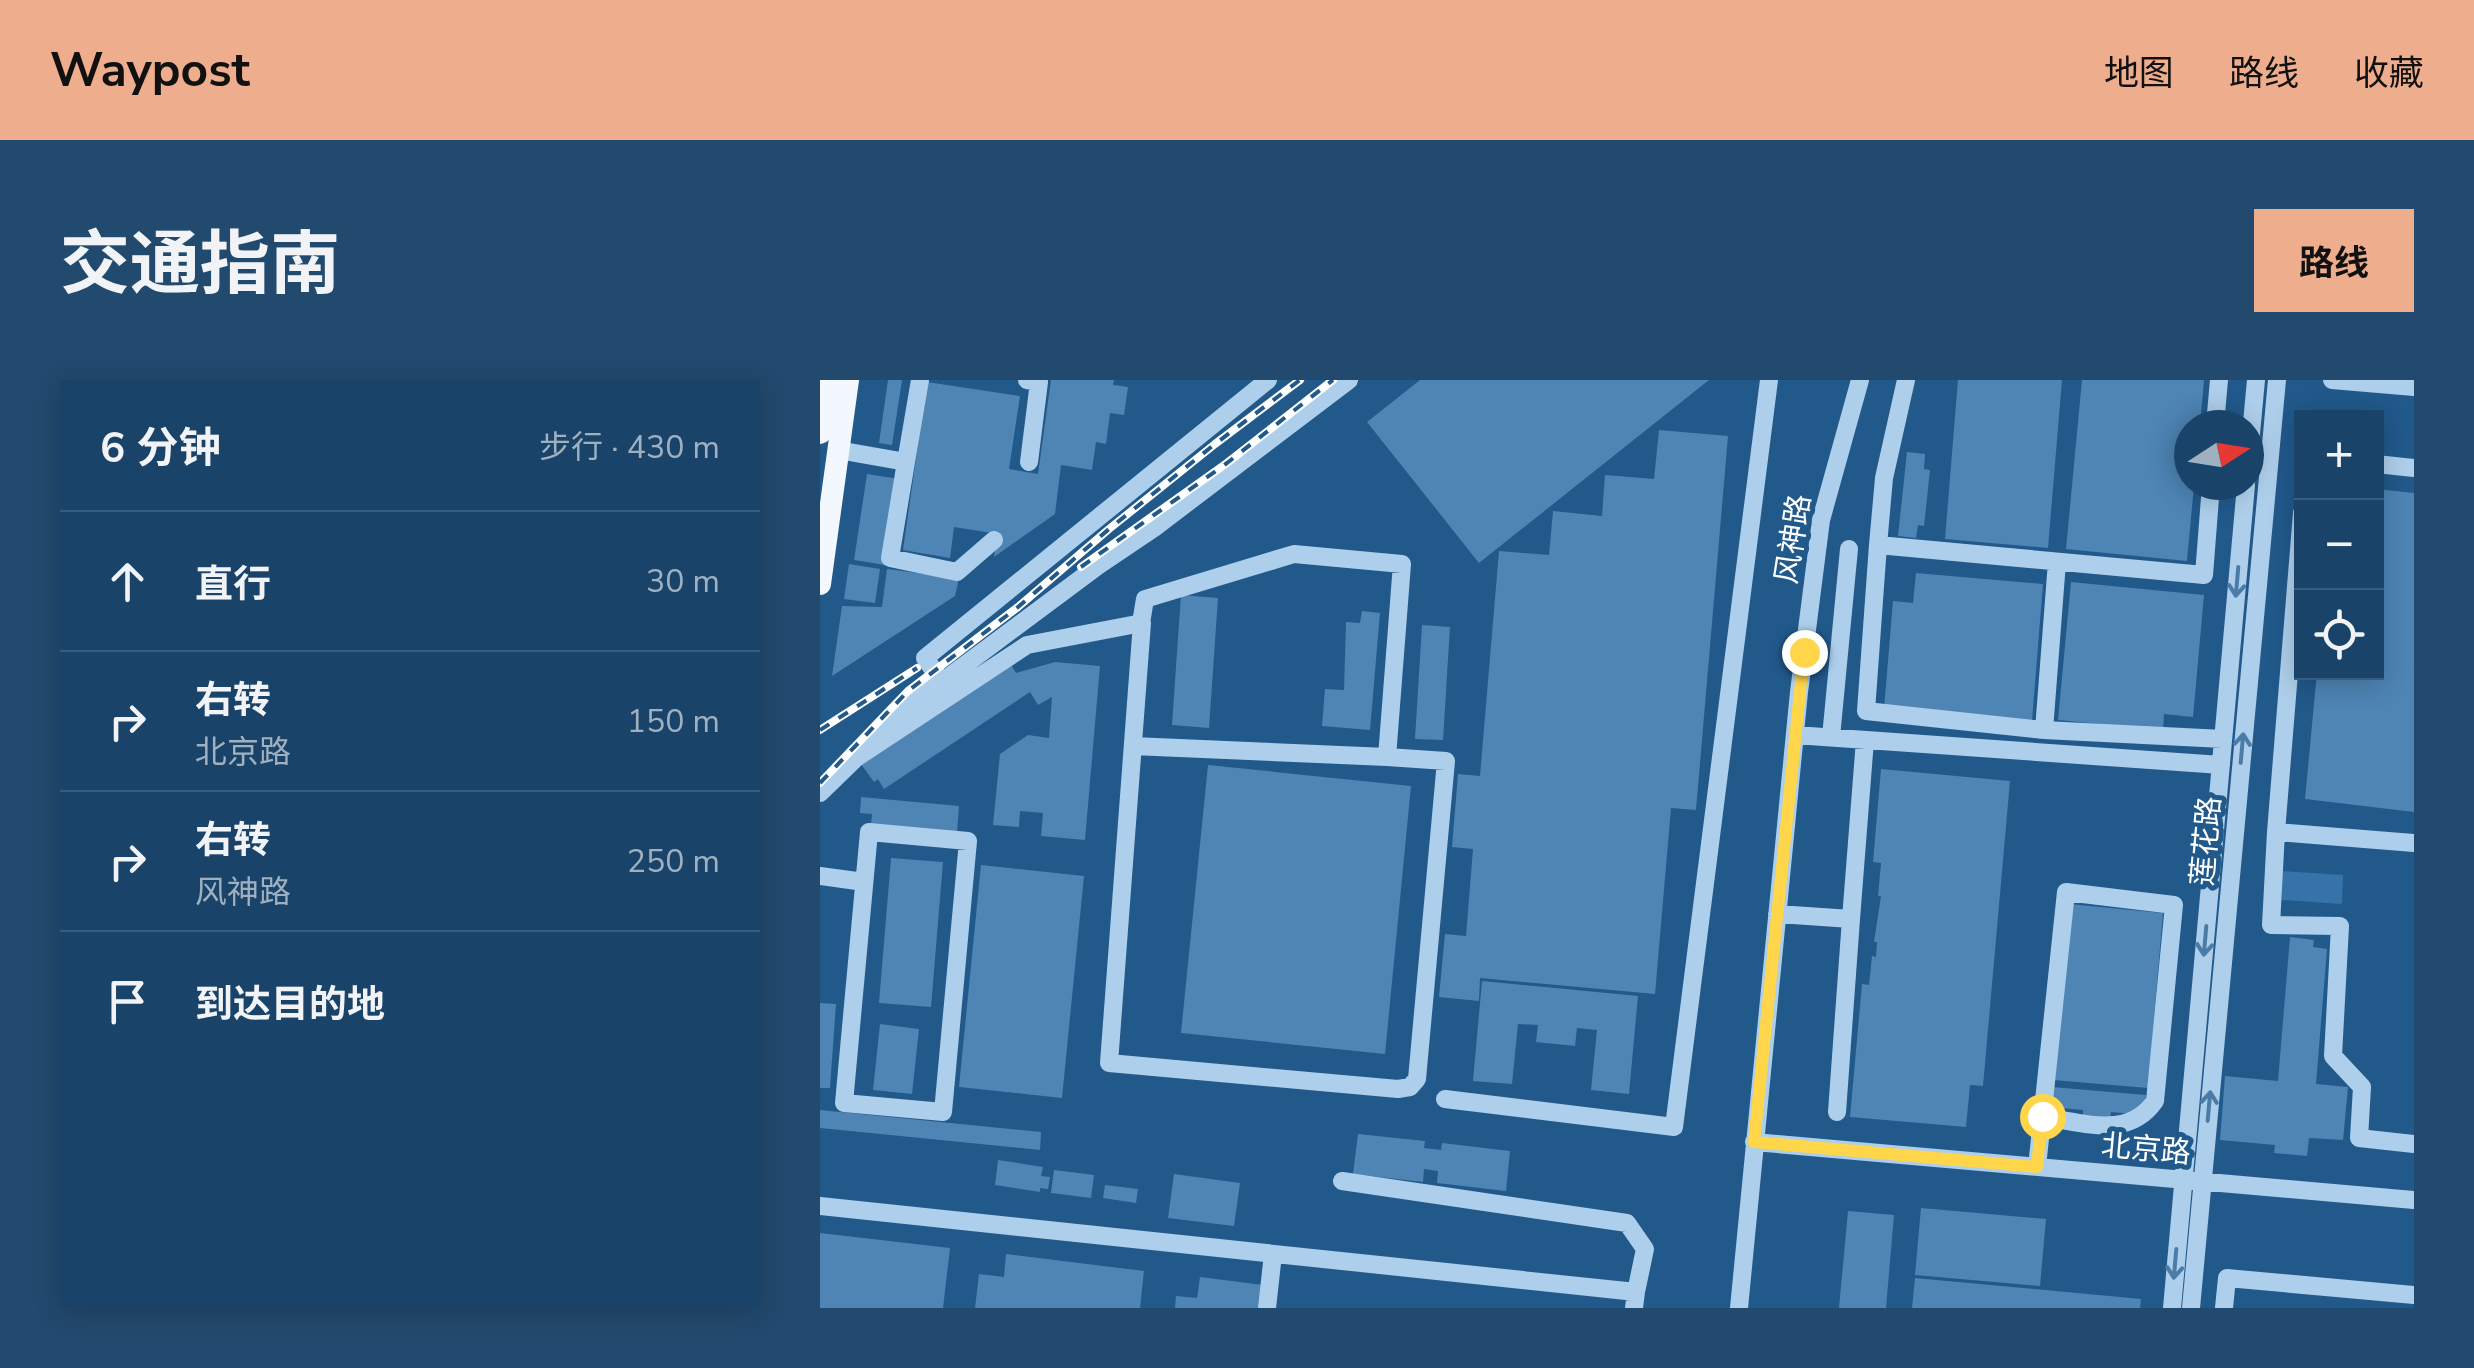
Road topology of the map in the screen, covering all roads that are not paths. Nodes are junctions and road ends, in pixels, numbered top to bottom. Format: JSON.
{"nodes":[{"id":1,"x":920,"y":380,"type":"edge"},
{"id":2,"x":1027,"y":380,"type":"edge"},
{"id":3,"x":1268,"y":380,"type":"edge"},
{"id":4,"x":1349,"y":380,"type":"edge"},
{"id":5,"x":1769,"y":380,"type":"edge"},
{"id":6,"x":1860,"y":380,"type":"edge"},
{"id":7,"x":1906,"y":380,"type":"edge"},
{"id":8,"x":2219,"y":380,"type":"edge"},
{"id":9,"x":2256,"y":380,"type":"edge"},
{"id":10,"x":2276,"y":380,"type":"edge"},
{"id":11,"x":2332,"y":380,"type":"edge"},
{"id":12,"x":831,"y":381,"type":"edge"},
{"id":13,"x":2414,"y":387,"type":"edge"},
{"id":14,"x":2217,"y":410,"type":"edge"},
{"id":15,"x":2253,"y":410,"type":"edge"},
{"id":16,"x":820,"y":434,"type":"edge"},
{"id":17,"x":838,"y":450,"type":"junction"},
{"id":18,"x":906,"y":462,"type":"junction"},
{"id":19,"x":1028,"y":462,"type":"dead end"},
{"id":20,"x":2384,"y":465,"type":"edge"},
{"id":21,"x":2414,"y":468,"type":"edge"},
{"id":22,"x":2210,"y":500,"type":"edge"},
{"id":23,"x":2245,"y":500,"type":"edge"},
{"id":24,"x":994,"y":540,"type":"dead end"},
{"id":25,"x":1878,"y":546,"type":"junction"},
{"id":26,"x":1850,"y":549,"type":"dead end"},
{"id":27,"x":2058,"y":562,"type":"junction"},
{"id":28,"x":820,"y":584,"type":"edge"},
{"id":29,"x":2296,"y":590,"type":"edge"},
{"id":30,"x":1141,"y":623,"type":"junction"},
{"id":31,"x":942,"y":682,"type":"junction"},
{"id":32,"x":2044,"y":730,"type":"junction"},
{"id":33,"x":1795,"y":734,"type":"junction"},
{"id":34,"x":1830,"y":737,"type":"junction"},
{"id":35,"x":2223,"y":739,"type":"junction"},
{"id":36,"x":1865,"y":740,"type":"junction"},
{"id":37,"x":1132,"y":746,"type":"junction"},
{"id":38,"x":1387,"y":757,"type":"junction"},
{"id":39,"x":856,"y":758,"type":"junction"},
{"id":40,"x":2221,"y":766,"type":"junction"},
{"id":41,"x":820,"y":793,"type":"edge"},
{"id":42,"x":2276,"y":832,"type":"junction"},
{"id":43,"x":2414,"y":844,"type":"edge"},
{"id":44,"x":820,"y":876,"type":"edge"},
{"id":45,"x":864,"y":882,"type":"junction"},
{"id":46,"x":1777,"y":914,"type":"junction"},
{"id":47,"x":1850,"y":919,"type":"junction"},
{"id":48,"x":1445,"y":1100,"type":"dead end"},
{"id":49,"x":1837,"y":1112,"type":"dead end"},
{"id":50,"x":2042,"y":1116,"type":"junction"},
{"id":51,"x":1754,"y":1142,"type":"junction"},
{"id":52,"x":2414,"y":1144,"type":"edge"},
{"id":53,"x":2037,"y":1167,"type":"junction"},
{"id":54,"x":2192,"y":1180,"type":"junction"},
{"id":55,"x":1342,"y":1182,"type":"dead end"},
{"id":56,"x":2414,"y":1200,"type":"edge"},
{"id":57,"x":820,"y":1206,"type":"edge"},
{"id":58,"x":1273,"y":1254,"type":"junction"},
{"id":59,"x":2414,"y":1296,"type":"edge"},
{"id":60,"x":1635,"y":1300,"type":"edge"},
{"id":61,"x":1267,"y":1308,"type":"edge"},
{"id":62,"x":1739,"y":1308,"type":"edge"},
{"id":63,"x":2172,"y":1308,"type":"edge"},
{"id":64,"x":2191,"y":1308,"type":"edge"},
{"id":65,"x":2224,"y":1308,"type":"edge"}],
"edges":[{"from":1,"to":18,"type":"street"},
{"from":2,"to":19,"type":"street"},
{"from":3,"to":31,"type":"street"},
{"from":4,"to":31,"type":"street"},
{"from":5,"to":48,"type":"street"},
{"from":6,"to":33,"type":"street","name":"风神路"},
{"from":7,"to":25,"type":"street"},
{"from":8,"to":14,"type":"street"},
{"from":9,"to":15,"type":"street"},
{"from":54,"to":10,"type":"street","name":"莲花路","one_way":true},
{"from":11,"to":13,"type":"street"},
{"from":12,"to":16,"type":"main road"},
{"from":12,"to":17,"type":"main road"},
{"from":17,"to":18,"type":"street"},
{"from":17,"to":28,"type":"main road"},
{"from":18,"to":24,"type":"street"},
{"from":20,"to":21,"type":"street"},
{"from":22,"to":27,"type":"street"},
{"from":23,"to":35,"type":"street","name":"莲花路","one_way":true},
{"from":25,"to":27,"type":"street"},
{"from":25,"to":32,"type":"street"},
{"from":26,"to":34,"type":"street"},
{"from":27,"to":32,"type":"street"},
{"from":29,"to":42,"type":"street"},
{"from":30,"to":37,"type":"street"},
{"from":30,"to":38,"type":"street"},
{"from":30,"to":39,"type":"street"},
{"from":31,"to":39,"type":"street"},
{"from":32,"to":35,"type":"street"},
{"from":33,"to":34,"type":"street"},
{"from":33,"to":46,"type":"street","name":"风神路"},
{"from":34,"to":36,"type":"street"},
{"from":35,"to":40,"type":"street","name":"莲花路"},
{"from":36,"to":40,"type":"street"},
{"from":36,"to":47,"type":"street"},
{"from":37,"to":38,"type":"street"},
{"from":37,"to":38,"type":"street"},
{"from":39,"to":41,"type":"street"},
{"from":40,"to":54,"type":"street","name":"莲花路","one_way":true},
{"from":42,"to":43,"type":"street"},
{"from":42,"to":52,"type":"street"},
{"from":44,"to":45,"type":"street"},
{"from":45,"to":45,"type":"street"},
{"from":46,"to":47,"type":"street"},
{"from":46,"to":51,"type":"street","name":"风神路"},
{"from":47,"to":49,"type":"street"},
{"from":50,"to":50,"type":"street"},
{"from":50,"to":53,"type":"street"},
{"from":51,"to":53,"type":"street","name":"北京路"},
{"from":51,"to":62,"type":"street","name":"风神路"},
{"from":53,"to":54,"type":"street","name":"北京路"},
{"from":54,"to":56,"type":"street","name":"北京路"},
{"from":54,"to":63,"type":"street","name":"莲花路","one_way":true},
{"from":54,"to":64,"type":"street","name":"莲花路"},
{"from":55,"to":60,"type":"street"},
{"from":57,"to":58,"type":"street"},
{"from":58,"to":60,"type":"street"},
{"from":58,"to":61,"type":"street"},
{"from":59,"to":65,"type":"street"}]}
